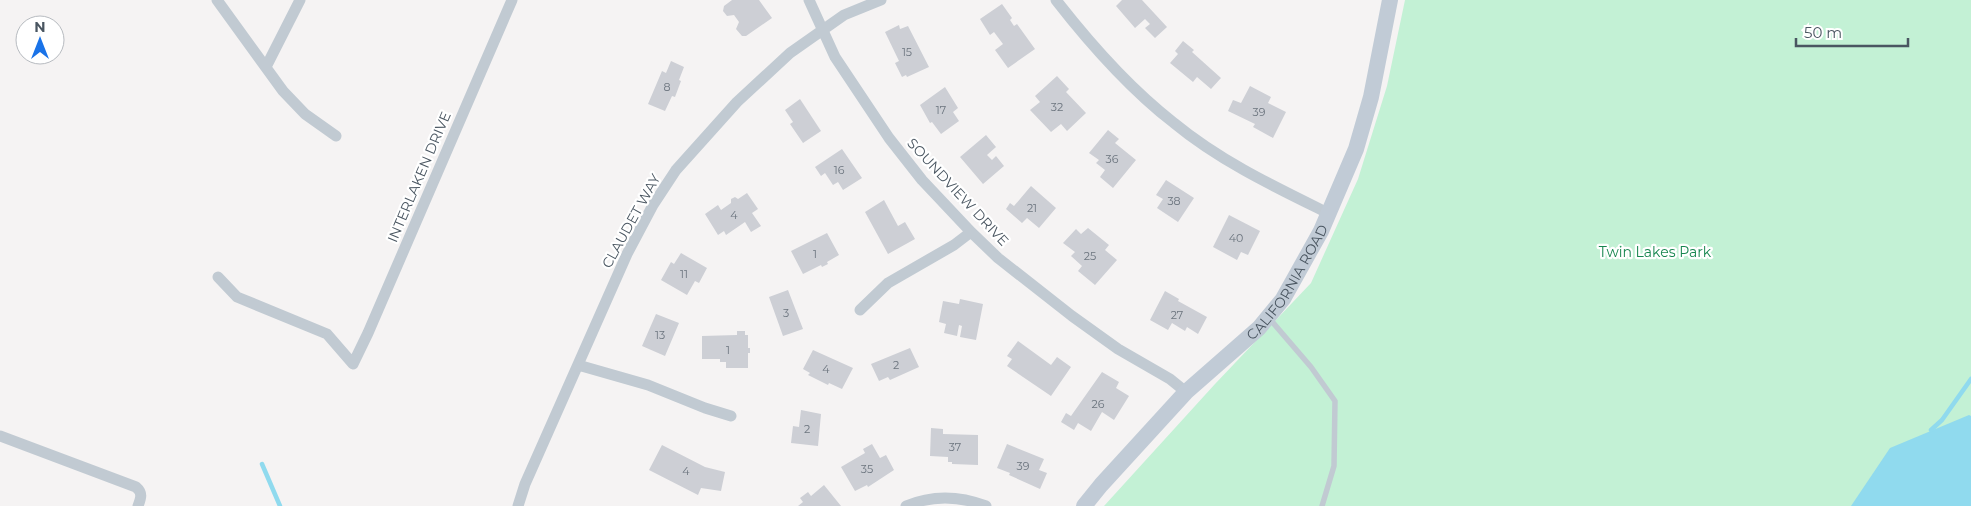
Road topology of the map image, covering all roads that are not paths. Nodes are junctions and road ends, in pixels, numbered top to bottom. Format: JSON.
{"nodes":[{"id":1,"x":217,"y":0,"type":"edge"},
{"id":2,"x":300,"y":0,"type":"edge"},
{"id":3,"x":512,"y":0,"type":"edge"},
{"id":4,"x":809,"y":0,"type":"edge"},
{"id":5,"x":881,"y":0,"type":"edge"},
{"id":6,"x":1056,"y":0,"type":"edge"},
{"id":7,"x":1390,"y":0,"type":"edge"},
{"id":8,"x":823,"y":29,"type":"junction"},
{"id":9,"x":266,"y":67,"type":"junction"},
{"id":10,"x":336,"y":136,"type":"dead end"},
{"id":11,"x":1328,"y":213,"type":"junction"},
{"id":12,"x":971,"y":232,"type":"junction"},
{"id":13,"x":218,"y":276,"type":"dead end"},
{"id":14,"x":860,"y":310,"type":"dead end"},
{"id":15,"x":1269,"y":317,"type":"junction"},
{"id":16,"x":578,"y":365,"type":"junction"},
{"id":17,"x":1186,"y":392,"type":"junction"},
{"id":18,"x":731,"y":416,"type":"dead end"},
{"id":19,"x":0,"y":436,"type":"edge"},
{"id":20,"x":140,"y":501,"type":"edge"},
{"id":21,"x":518,"y":506,"type":"edge"},
{"id":22,"x":906,"y":506,"type":"edge"},
{"id":23,"x":986,"y":506,"type":"edge"},
{"id":24,"x":1084,"y":506,"type":"edge"},
{"id":25,"x":1322,"y":506,"type":"edge"}],
"edges":[{"from":1,"to":9,"type":"street"},
{"from":2,"to":9,"type":"street"},
{"from":3,"to":13,"type":"street","name":"INTERLAKEN DRIVE"},
{"from":4,"to":8,"type":"street","name":"SOUNDVIEW DRIVE"},
{"from":5,"to":8,"type":"street","name":"CLAUDET WAY"},
{"from":6,"to":11,"type":"street"},
{"from":7,"to":11,"type":"main road","name":"CALIFORNIA ROAD"},
{"from":8,"to":12,"type":"street","name":"SOUNDVIEW DRIVE"},
{"from":8,"to":16,"type":"street","name":"CLAUDET WAY"},
{"from":9,"to":10,"type":"street"},
{"from":11,"to":15,"type":"main road","name":"CALIFORNIA ROAD"},
{"from":12,"to":14,"type":"street"},
{"from":12,"to":17,"type":"street","name":"SOUNDVIEW DRIVE"},
{"from":15,"to":17,"type":"main road","name":"CALIFORNIA ROAD"},
{"from":15,"to":25,"type":"lane"},
{"from":16,"to":18,"type":"street"},
{"from":16,"to":21,"type":"street","name":"CLAUDET WAY"},
{"from":17,"to":24,"type":"main road","name":"CALIFORNIA ROAD"},
{"from":19,"to":20,"type":"street"},
{"from":22,"to":23,"type":"street"}]}
